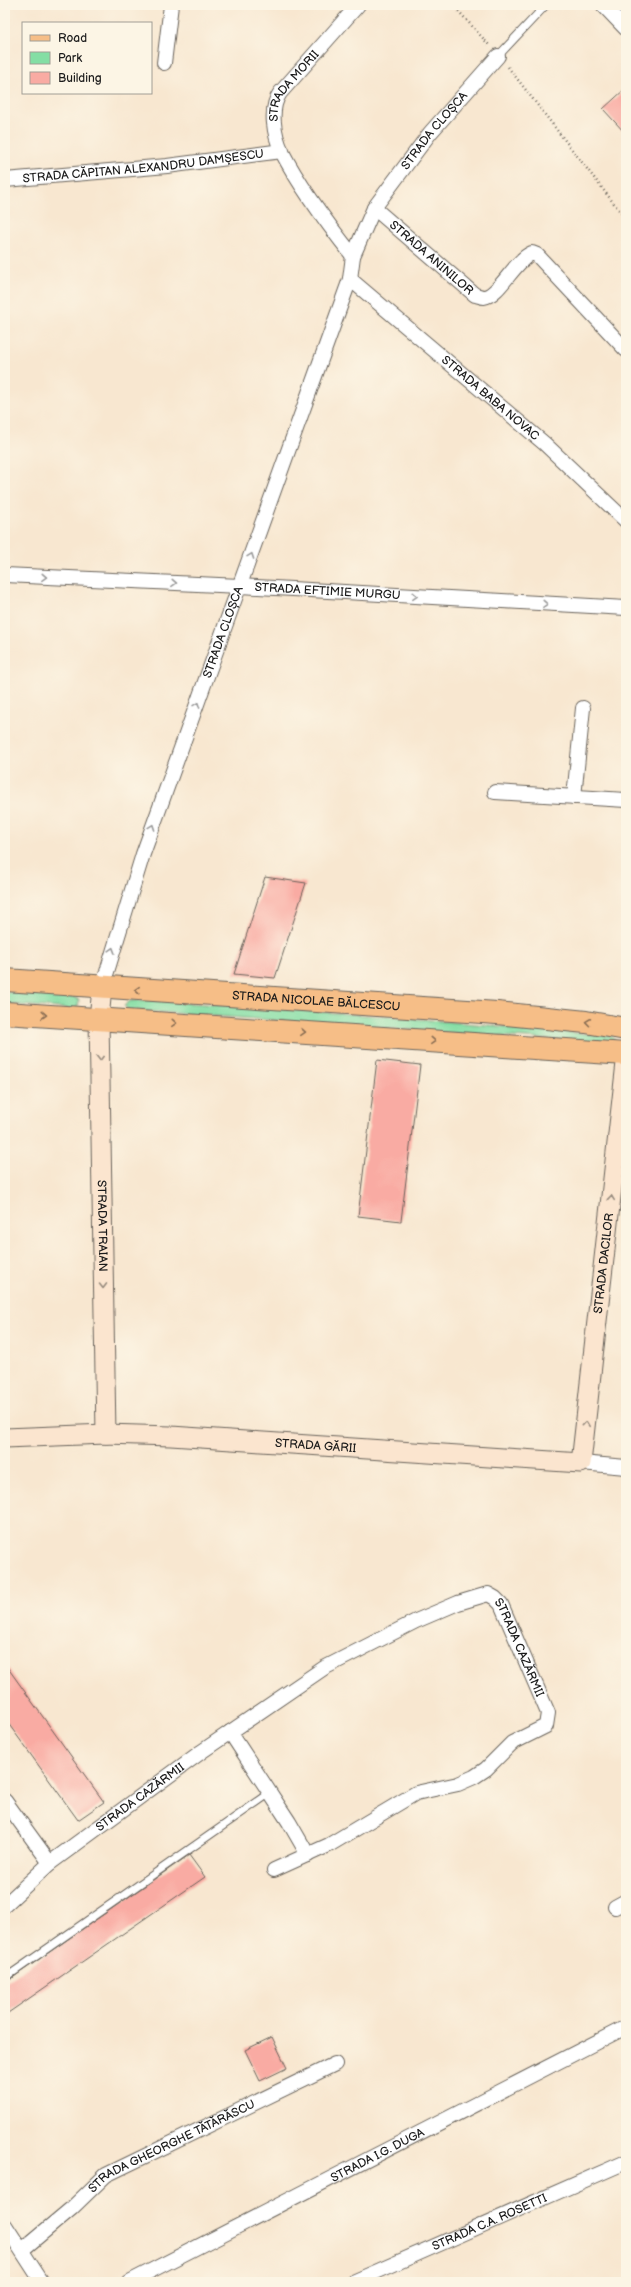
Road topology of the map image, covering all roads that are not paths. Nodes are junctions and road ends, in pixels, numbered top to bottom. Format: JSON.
{"nodes":[{"id":1,"x":171,"y":5,"type":"edge"},
{"id":2,"x":358,"y":5,"type":"edge"},
{"id":3,"x":546,"y":5,"type":"edge"},
{"id":4,"x":604,"y":5,"type":"edge"},
{"id":5,"x":626,"y":29,"type":"edge"},
{"id":6,"x":498,"y":56,"type":"joint"},
{"id":7,"x":164,"y":63,"type":"dead end"},
{"id":8,"x":282,"y":151,"type":"junction"},
{"id":9,"x":5,"y":180,"type":"edge"},
{"id":10,"x":374,"y":208,"type":"junction"},
{"id":11,"x":353,"y":256,"type":"junction"},
{"id":12,"x":350,"y":279,"type":"junction"},
{"id":13,"x":626,"y":350,"type":"edge"},
{"id":14,"x":626,"y":521,"type":"edge"},
{"id":15,"x":5,"y":575,"type":"edge"},
{"id":16,"x":240,"y":586,"type":"junction"},
{"id":17,"x":626,"y":608,"type":"edge"},
{"id":18,"x":583,"y":708,"type":"dead end"},
{"id":19,"x":495,"y":792,"type":"dead end"},
{"id":20,"x":574,"y":797,"type":"junction"},
{"id":21,"x":626,"y":800,"type":"edge"},
{"id":22,"x":5,"y":980,"type":"edge"},
{"id":23,"x":102,"y":988,"type":"junction"},
{"id":24,"x":5,"y":1013,"type":"edge"},
{"id":25,"x":99,"y":1019,"type":"junction"},
{"id":26,"x":626,"y":1029,"type":"edge"},
{"id":27,"x":626,"y":1054,"type":"edge"},
{"id":28,"x":626,"y":1063,"type":"edge"},
{"id":29,"x":106,"y":1434,"type":"junction"},
{"id":30,"x":5,"y":1438,"type":"edge"},
{"id":31,"x":581,"y":1463,"type":"junction"},
{"id":32,"x":626,"y":1467,"type":"edge"},
{"id":33,"x":230,"y":1732,"type":"junction"},
{"id":34,"x":270,"y":1794,"type":"junction"},
{"id":35,"x":5,"y":1801,"type":"edge"},
{"id":36,"x":308,"y":1854,"type":"junction"},
{"id":37,"x":50,"y":1863,"type":"junction"},
{"id":38,"x":274,"y":1870,"type":"dead end"},
{"id":39,"x":5,"y":1905,"type":"edge"},
{"id":40,"x":5,"y":1978,"type":"edge"},
{"id":41,"x":626,"y":2027,"type":"edge"},
{"id":42,"x":335,"y":2064,"type":"dead end"},
{"id":43,"x":626,"y":2162,"type":"edge"},
{"id":44,"x":5,"y":2225,"type":"edge"},
{"id":45,"x":22,"y":2250,"type":"junction"},
{"id":46,"x":42,"y":2282,"type":"edge"},
{"id":47,"x":129,"y":2282,"type":"edge"},
{"id":48,"x":353,"y":2282,"type":"edge"}],
"edges":[{"from":1,"to":7,"type":"street"},
{"from":2,"to":8,"type":"street","name":"STRADA MORII"},
{"from":3,"to":6,"type":"lane"},
{"from":4,"to":5,"type":"street"},
{"from":6,"to":10,"type":"street","name":"STRADA CLOȘCA"},
{"from":8,"to":9,"type":"street","name":"STRADA CĂPITAN ALEXANDRU DAMȘESCU"},
{"from":8,"to":11,"type":"street","name":"STRADA MORII"},
{"from":10,"to":11,"type":"street"},
{"from":10,"to":13,"type":"street","name":"STRADA ANINILOR"},
{"from":11,"to":12,"type":"street"},
{"from":12,"to":14,"type":"street","name":"STRADA BABA NOVAC"},
{"from":16,"to":12,"type":"street","name":"STRADA CLOȘCA","one_way":true},
{"from":15,"to":16,"type":"street","name":"STRADA EFTIMIE MURGU","one_way":true},
{"from":16,"to":17,"type":"street","name":"STRADA EFTIMIE MURGU","one_way":true},
{"from":23,"to":16,"type":"street","name":"STRADA CLOȘCA","one_way":true},
{"from":18,"to":20,"type":"street"},
{"from":19,"to":20,"type":"street"},
{"from":20,"to":21,"type":"street"},
{"from":22,"to":23,"type":"main road","name":"STRADA NICOLAE BĂLCESCU"},
{"from":23,"to":25,"type":"street","name":"STRADA TRAIAN"},
{"from":26,"to":23,"type":"main road","name":"STRADA NICOLAE BĂLCESCU","one_way":true},
{"from":24,"to":25,"type":"main road","one_way":true},
{"from":25,"to":27,"type":"main road","one_way":true},
{"from":25,"to":29,"type":"street","name":"STRADA TRAIAN","one_way":true},
{"from":31,"to":28,"type":"street","name":"STRADA DACILOR","one_way":true},
{"from":29,"to":30,"type":"street","name":"STRADA GĂRII"},
{"from":29,"to":31,"type":"street","name":"STRADA GĂRII"},
{"from":31,"to":32,"type":"street","name":"STRADA GĂRII"},
{"from":33,"to":34,"type":"street"},
{"from":33,"to":36,"type":"street","name":"STRADA CAZĂRMII"},
{"from":33,"to":37,"type":"street","name":"STRADA CAZĂRMII"},
{"from":34,"to":36,"type":"street"},
{"from":34,"to":40,"type":"lane"},
{"from":35,"to":37,"type":"street"},
{"from":36,"to":38,"type":"street","name":"STRADA CAZĂRMII"},
{"from":37,"to":39,"type":"street","name":"STRADA CAZĂRMII"},
{"from":41,"to":47,"type":"street","name":"STRADA I.G. DUGA"},
{"from":42,"to":45,"type":"street","name":"STRADA GHEORGHE TĂTĂRĂSCU"},
{"from":43,"to":48,"type":"street","name":"STRADA C.A. ROSETTI"},
{"from":44,"to":45,"type":"street"},
{"from":45,"to":46,"type":"street"}]}
